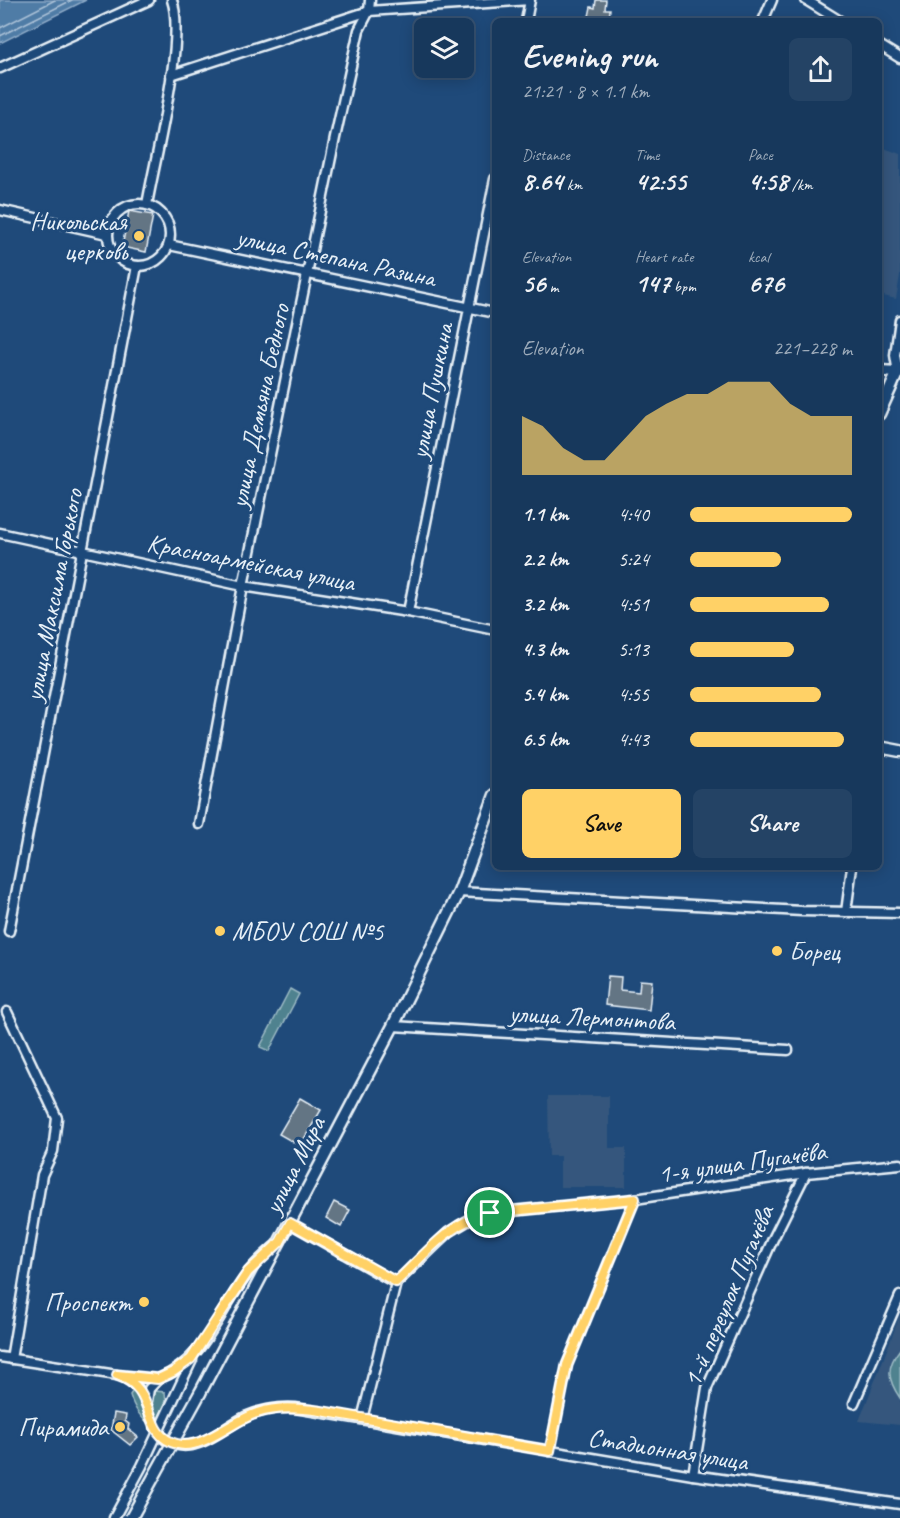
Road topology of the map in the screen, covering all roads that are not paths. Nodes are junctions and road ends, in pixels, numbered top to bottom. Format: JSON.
{"nodes":[{"id":1,"x":149,"y":0,"type":"edge"},
{"id":2,"x":172,"y":0,"type":"edge"},
{"id":3,"x":370,"y":0,"type":"edge"},
{"id":4,"x":530,"y":0,"type":"edge"},
{"id":5,"x":772,"y":0,"type":"edge"},
{"id":6,"x":806,"y":0,"type":"edge"},
{"id":7,"x":369,"y":10,"type":"junction"},
{"id":8,"x":527,"y":18,"type":"edge"},
{"id":9,"x":764,"y":18,"type":"edge"},
{"id":10,"x":835,"y":18,"type":"edge"},
{"id":11,"x":882,"y":47,"type":"edge"},
{"id":12,"x":900,"y":58,"type":"edge"},
{"id":13,"x":0,"y":68,"type":"edge"},
{"id":14,"x":171,"y":75,"type":"junction"},
{"id":15,"x":492,"y":193,"type":"edge"},
{"id":16,"x":147,"y":205,"type":"junction"},
{"id":17,"x":0,"y":210,"type":"edge"},
{"id":18,"x":107,"y":234,"type":"junction"},
{"id":19,"x":169,"y":245,"type":"junction"},
{"id":20,"x":137,"y":266,"type":"junction"},
{"id":21,"x":307,"y":274,"type":"junction"},
{"id":22,"x":468,"y":308,"type":"junction"},
{"id":23,"x":492,"y":312,"type":"edge"},
{"id":24,"x":900,"y":320,"type":"edge"},
{"id":25,"x":882,"y":371,"type":"edge"},
{"id":26,"x":899,"y":371,"type":"edge"},
{"id":27,"x":882,"y":408,"type":"edge"},
{"id":28,"x":0,"y":533,"type":"edge"},
{"id":29,"x":83,"y":551,"type":"junction"},
{"id":30,"x":243,"y":586,"type":"junction"},
{"id":31,"x":408,"y":612,"type":"junction"},
{"id":32,"x":492,"y":629,"type":"edge"},
{"id":33,"x":882,"y":748,"type":"edge"},
{"id":34,"x":900,"y":752,"type":"edge"},
{"id":35,"x":492,"y":803,"type":"edge"},
{"id":36,"x":200,"y":824,"type":"dead end"},
{"id":37,"x":852,"y":870,"type":"edge"},
{"id":38,"x":459,"y":892,"type":"junction"},
{"id":39,"x":846,"y":912,"type":"junction"},
{"id":40,"x":900,"y":913,"type":"edge"},
{"id":41,"x":9,"y":931,"type":"dead end"},
{"id":42,"x":7,"y":1012,"type":"dead end"},
{"id":43,"x":393,"y":1026,"type":"junction"},
{"id":44,"x":788,"y":1050,"type":"dead end"},
{"id":45,"x":900,"y":1164,"type":"edge"},
{"id":46,"x":806,"y":1173,"type":"junction"},
{"id":47,"x":635,"y":1199,"type":"junction"},
{"id":48,"x":290,"y":1223,"type":"junction"},
{"id":49,"x":280,"y":1242,"type":"junction"},
{"id":50,"x":396,"y":1282,"type":"junction"},
{"id":51,"x":900,"y":1296,"type":"edge"},
{"id":52,"x":195,"y":1355,"type":"junction"},
{"id":53,"x":0,"y":1358,"type":"edge"},
{"id":54,"x":11,"y":1359,"type":"junction"},
{"id":55,"x":117,"y":1375,"type":"junction"},
{"id":56,"x":158,"y":1379,"type":"junction"},
{"id":57,"x":147,"y":1401,"type":"junction"},
{"id":58,"x":854,"y":1402,"type":"dead end"},
{"id":59,"x":362,"y":1419,"type":"junction"},
{"id":60,"x":157,"y":1431,"type":"junction"},
{"id":61,"x":550,"y":1451,"type":"junction"},
{"id":62,"x":693,"y":1475,"type":"junction"},
{"id":63,"x":900,"y":1504,"type":"edge"},
{"id":64,"x":114,"y":1518,"type":"edge"},
{"id":65,"x":131,"y":1518,"type":"edge"}],
"edges":[{"from":1,"to":13,"type":"street"},
{"from":2,"to":14,"type":"street"},
{"from":3,"to":7,"type":"street","name":"улица Демьяна Бедного"},
{"from":4,"to":7,"type":"street"},
{"from":4,"to":8,"type":"street"},
{"from":5,"to":9,"type":"street"},
{"from":6,"to":10,"type":"street"},
{"from":7,"to":14,"type":"street"},
{"from":7,"to":21,"type":"street","name":"улица Демьяна Бедного"},
{"from":11,"to":12,"type":"street"},
{"from":14,"to":16,"type":"street"},
{"from":15,"to":22,"type":"street","name":"улица Пушкина"},
{"from":16,"to":18,"type":"street"},
{"from":16,"to":19,"type":"street"},
{"from":17,"to":18,"type":"street"},
{"from":18,"to":20,"type":"street"},
{"from":19,"to":20,"type":"street"},
{"from":19,"to":21,"type":"street","name":"улица Степана Разина"},
{"from":20,"to":29,"type":"street","name":"улица Максима Горького"},
{"from":21,"to":22,"type":"street","name":"улица Степана Разина"},
{"from":21,"to":30,"type":"street","name":"улица Демьяна Бедного"},
{"from":22,"to":23,"type":"street","name":"улица Степана Разина"},
{"from":22,"to":31,"type":"street","name":"улица Пушкина"},
{"from":24,"to":26,"type":"street"},
{"from":25,"to":26,"type":"main road"},
{"from":26,"to":27,"type":"main road"},
{"from":28,"to":29,"type":"street","name":"Красноармейская улица"},
{"from":29,"to":30,"type":"street","name":"Красноармейская улица"},
{"from":29,"to":41,"type":"street","name":"улица Максима Горького"},
{"from":30,"to":31,"type":"street","name":"Красноармейская улица"},
{"from":30,"to":36,"type":"street","name":"улица Демьяна Бедного"},
{"from":31,"to":32,"type":"street","name":"Красноармейская улица"},
{"from":33,"to":34,"type":"main road"},
{"from":35,"to":38,"type":"main road","name":"улица Мира"},
{"from":37,"to":39,"type":"street"},
{"from":38,"to":39,"type":"street"},
{"from":38,"to":43,"type":"main road","name":"улица Мира"},
{"from":39,"to":40,"type":"street"},
{"from":42,"to":54,"type":"street"},
{"from":43,"to":44,"type":"street","name":"улица Лермонтова"},
{"from":43,"to":48,"type":"main road","name":"улица Мира"},
{"from":45,"to":46,"type":"street","name":"1-я улица Пугачёва"},
{"from":46,"to":47,"type":"street","name":"1-я улица Пугачёва"},
{"from":46,"to":62,"type":"street","name":"1-й переулок Пугачёва"},
{"from":47,"to":50,"type":"street","name":"1-я улица Пугачёва"},
{"from":47,"to":61,"type":"street"},
{"from":48,"to":49,"type":"main road","name":"улица Мира"},
{"from":48,"to":50,"type":"street"},
{"from":49,"to":52,"type":"street","name":"улица Мира"},
{"from":49,"to":65,"type":"main road","bridge":true},
{"from":50,"to":59,"type":"street"},
{"from":51,"to":58,"type":"street"},
{"from":52,"to":56,"type":"street","name":"улица Мира"},
{"from":52,"to":60,"type":"street"},
{"from":53,"to":54,"type":"street"},
{"from":54,"to":55,"type":"street"},
{"from":55,"to":56,"type":"street"},
{"from":55,"to":57,"type":"street"},
{"from":56,"to":57,"type":"street"},
{"from":57,"to":60,"type":"street"},
{"from":59,"to":60,"type":"street","name":"Стадионная улица"},
{"from":59,"to":61,"type":"street","name":"Стадионная улица"},
{"from":60,"to":64,"type":"street"},
{"from":61,"to":62,"type":"street","name":"Стадионная улица"},
{"from":62,"to":63,"type":"street","name":"Стадионная улица"}]}
